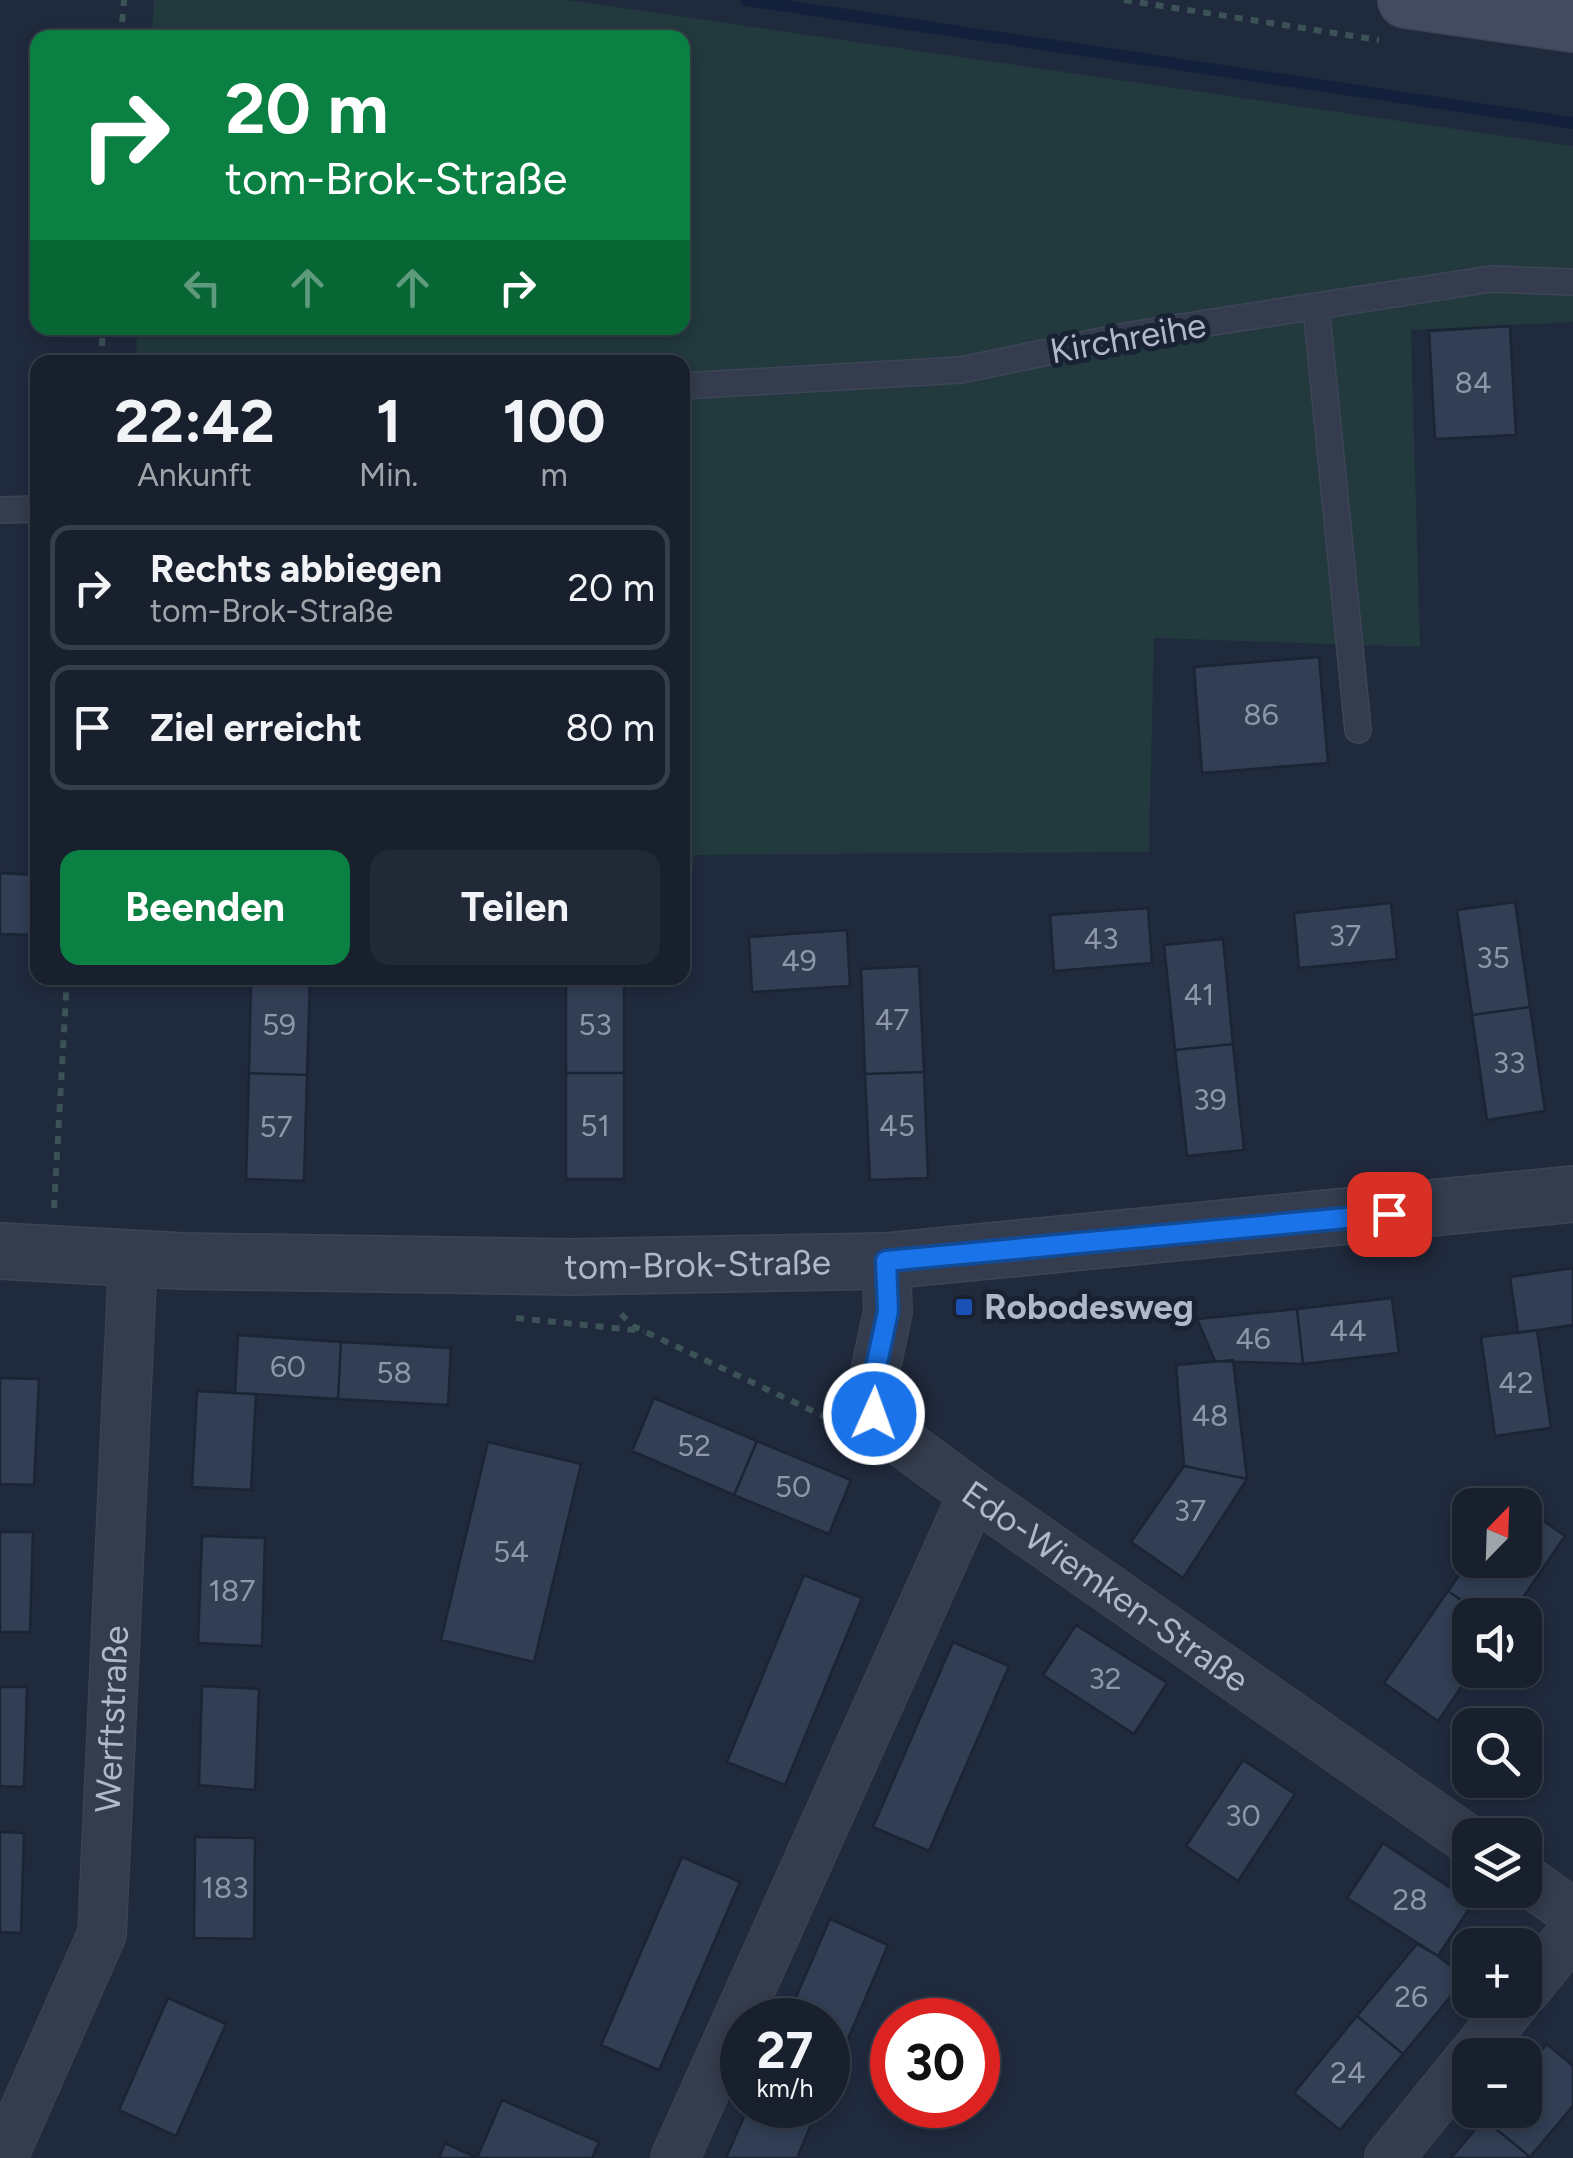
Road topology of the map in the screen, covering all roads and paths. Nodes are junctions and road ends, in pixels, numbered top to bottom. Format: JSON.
{"nodes":[{"id":1,"x":124,"y":0,"type":"edge"},
{"id":2,"x":1124,"y":0,"type":"edge"},
{"id":3,"x":1402,"y":21,"type":"edge"},
{"id":4,"x":1573,"y":24,"type":"edge"},
{"id":5,"x":122,"y":30,"type":"edge"},
{"id":6,"x":1573,"y":282,"type":"edge"},
{"id":7,"x":1316,"y":306,"type":"junction"},
{"id":8,"x":690,"y":386,"type":"edge"},
{"id":9,"x":30,"y":509,"type":"edge"},
{"id":10,"x":0,"y":510,"type":"edge"},
{"id":11,"x":1358,"y":730,"type":"dead end"},
{"id":12,"x":66,"y":985,"type":"edge"},
{"id":13,"x":1573,"y":1194,"type":"edge"},
{"id":14,"x":26,"y":1253,"type":"edge"},
{"id":15,"x":133,"y":1258,"type":"junction"},
{"id":16,"x":886,"y":1261,"type":"junction"},
{"id":17,"x":572,"y":1267,"type":"junction"},
{"id":18,"x":499,"y":1316,"type":"dead end"},
{"id":19,"x":644,"y":1331,"type":"junction"},
{"id":20,"x":888,"y":1430,"type":"junction"},
{"id":21,"x":973,"y":1494,"type":"junction"},
{"id":22,"x":1452,"y":1828,"type":"edge"},
{"id":23,"x":1542,"y":1891,"type":"edge"},
{"id":24,"x":1573,"y":1913,"type":"edge"},
{"id":25,"x":1573,"y":1932,"type":"edge"},
{"id":26,"x":1542,"y":1969,"type":"edge"},
{"id":27,"x":1502,"y":2018,"type":"edge"},
{"id":28,"x":1486,"y":2038,"type":"edge"},
{"id":29,"x":1452,"y":2079,"type":"edge"},
{"id":30,"x":3,"y":2158,"type":"edge"},
{"id":31,"x":675,"y":2158,"type":"edge"},
{"id":32,"x":1388,"y":2158,"type":"edge"}],
"edges":[{"from":1,"to":5,"type":"path"},
{"from":2,"to":3,"type":"path"},
{"from":3,"to":4,"type":"main road"},
{"from":6,"to":7,"type":"lane","name":"Kirchreihe"},
{"from":7,"to":8,"type":"lane","name":"Kirchreihe"},
{"from":7,"to":11,"type":"lane"},
{"from":9,"to":10,"type":"lane"},
{"from":12,"to":14,"type":"path"},
{"from":13,"to":16,"type":"street","name":"tom-Brok-Straße"},
{"from":14,"to":15,"type":"street","name":"tom-Brok-Straße"},
{"from":15,"to":17,"type":"street","name":"tom-Brok-Straße"},
{"from":15,"to":30,"type":"street","name":"Werftstraße"},
{"from":16,"to":17,"type":"street","name":"tom-Brok-Straße"},
{"from":16,"to":20,"type":"street"},
{"from":17,"to":19,"type":"path"},
{"from":18,"to":19,"type":"path"},
{"from":19,"to":20,"type":"path"},
{"from":20,"to":21,"type":"street","name":"Edo-Wiemken-Straße"},
{"from":21,"to":22,"type":"street","name":"Edo-Wiemken-Straße"},
{"from":21,"to":31,"type":"street"},
{"from":23,"to":24,"type":"street"},
{"from":25,"to":26,"type":"street"},
{"from":27,"to":28,"type":"street"},
{"from":29,"to":32,"type":"street"}]}
